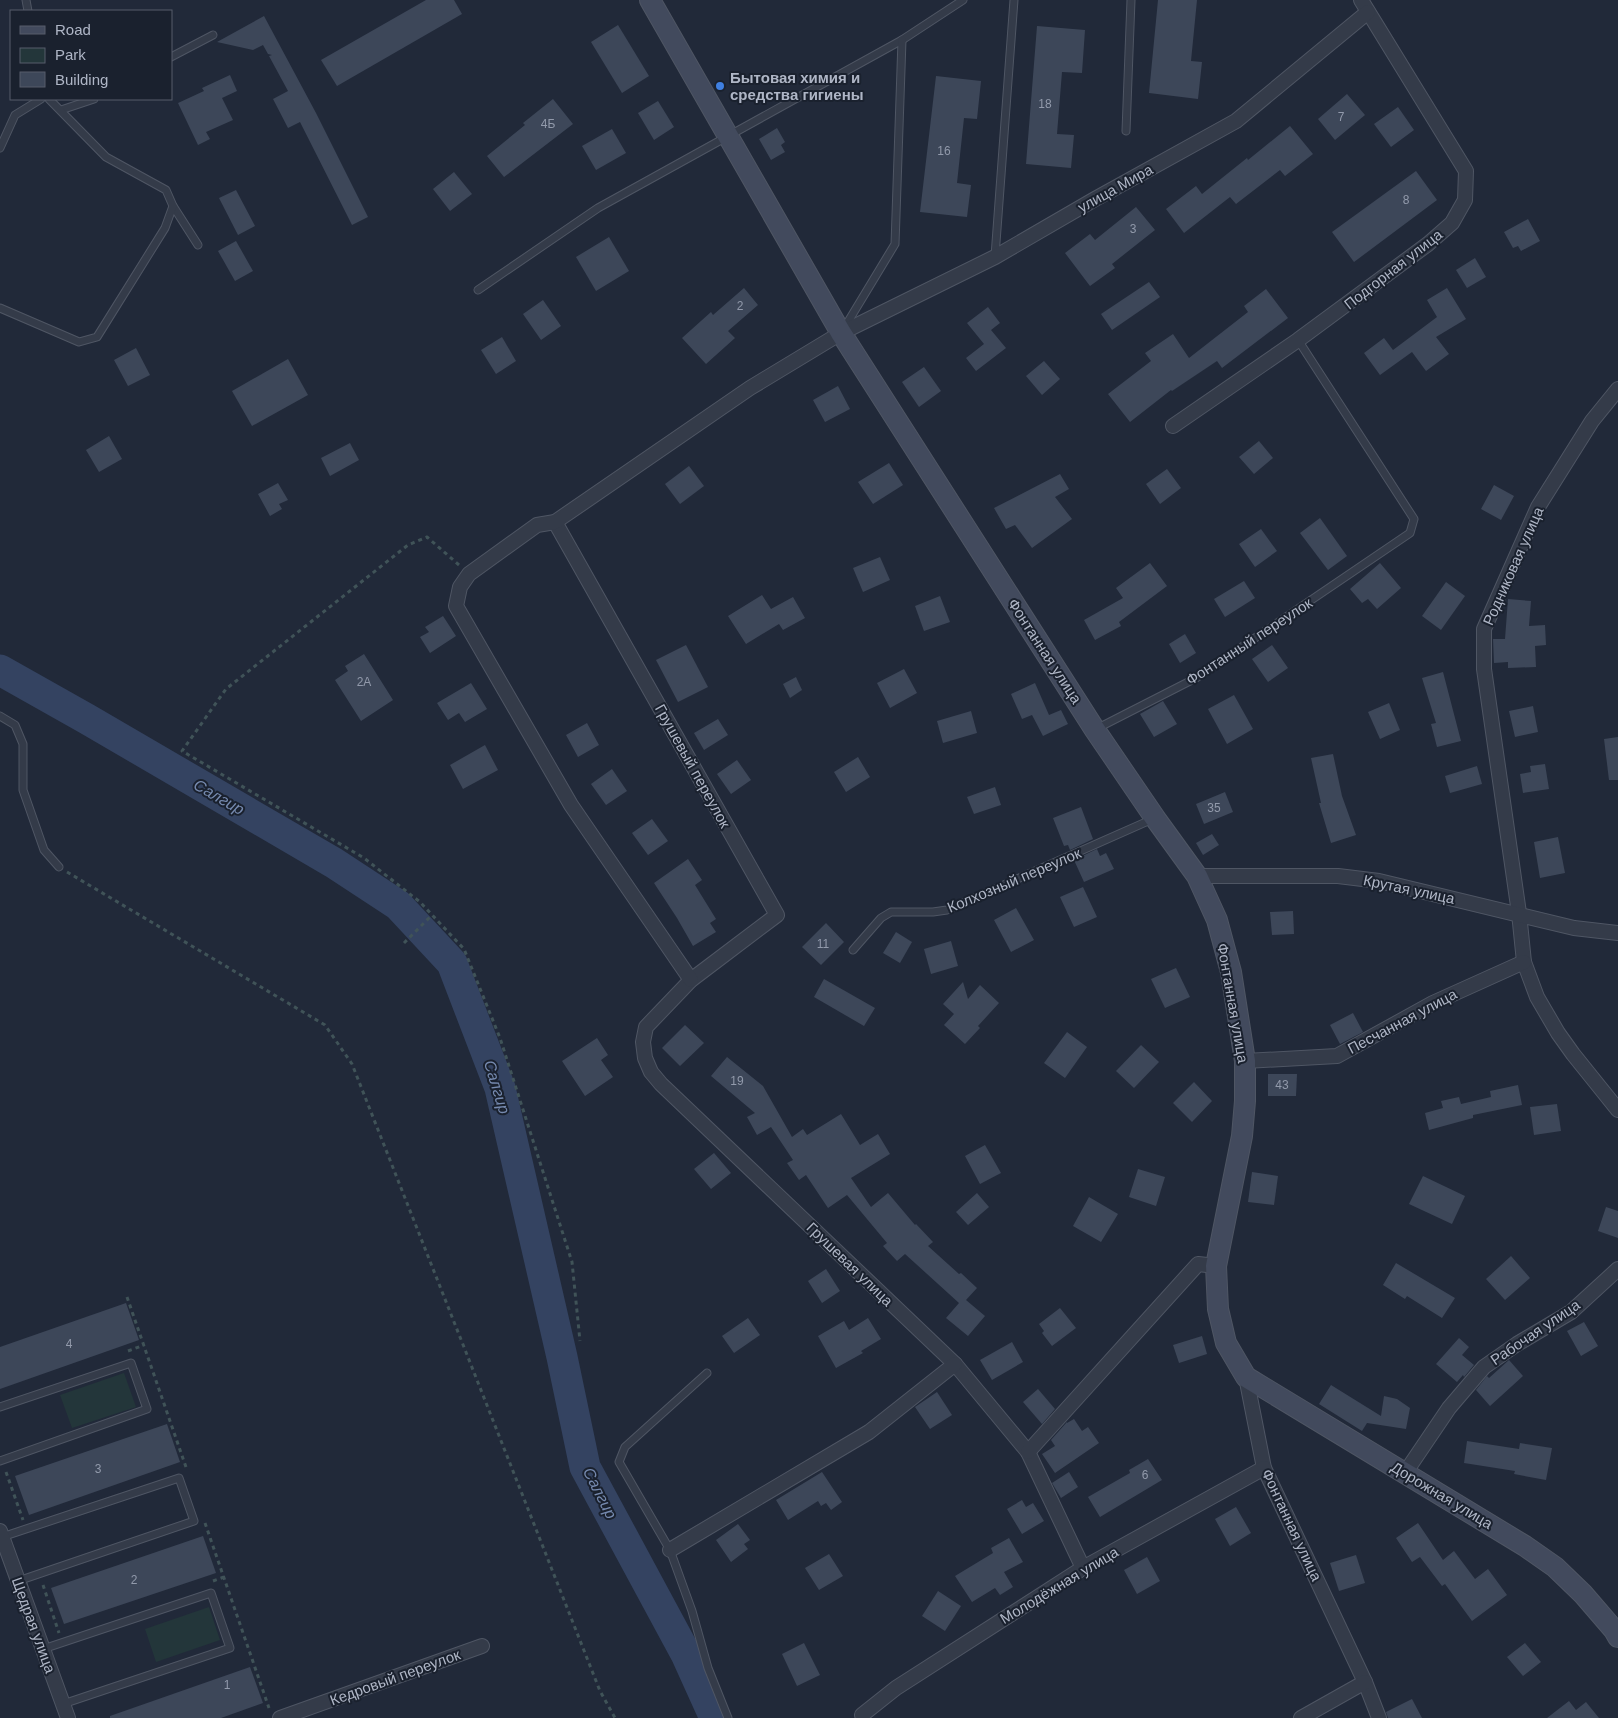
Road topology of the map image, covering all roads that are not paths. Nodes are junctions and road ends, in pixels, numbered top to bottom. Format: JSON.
{"nodes":[{"id":1,"x":650,"y":0,"type":"edge"},
{"id":2,"x":963,"y":0,"type":"edge"},
{"id":3,"x":1014,"y":0,"type":"edge"},
{"id":4,"x":1132,"y":0,"type":"edge"},
{"id":5,"x":1365,"y":6,"type":"edge"},
{"id":6,"x":213,"y":35,"type":"dead end"},
{"id":7,"x":902,"y":40,"type":"junction"},
{"id":8,"x":172,"y":56,"type":"edge"},
{"id":9,"x":39,"y":100,"type":"edge"},
{"id":10,"x":50,"y":100,"type":"edge"},
{"id":11,"x":91,"y":100,"type":"edge"},
{"id":12,"x":61,"y":110,"type":"junction"},
{"id":13,"x":1126,"y":131,"type":"dead end"},
{"id":14,"x":728,"y":136,"type":"junction"},
{"id":15,"x":0,"y":148,"type":"edge"},
{"id":16,"x":173,"y":206,"type":"junction"},
{"id":17,"x":198,"y":246,"type":"dead end"},
{"id":18,"x":995,"y":257,"type":"junction"},
{"id":19,"x":478,"y":290,"type":"dead end"},
{"id":20,"x":0,"y":308,"type":"edge"},
{"id":21,"x":841,"y":333,"type":"junction"},
{"id":22,"x":1298,"y":340,"type":"junction"},
{"id":23,"x":1618,"y":389,"type":"edge"},
{"id":24,"x":1173,"y":426,"type":"dead end"},
{"id":25,"x":555,"y":522,"type":"junction"},
{"id":26,"x":0,"y":716,"type":"edge"},
{"id":27,"x":1095,"y":730,"type":"junction"},
{"id":28,"x":1155,"y":818,"type":"junction"},
{"id":29,"x":59,"y":867,"type":"road end"},
{"id":30,"x":1196,"y":876,"type":"junction"},
{"id":31,"x":1519,"y":914,"type":"junction"},
{"id":32,"x":1618,"y":933,"type":"edge"},
{"id":33,"x":853,"y":950,"type":"dead end"},
{"id":34,"x":1524,"y":962,"type":"junction"},
{"id":35,"x":691,"y":980,"type":"junction"},
{"id":36,"x":1245,"y":1061,"type":"junction"},
{"id":37,"x":1618,"y":1110,"type":"edge"},
{"id":38,"x":1216,"y":1266,"type":"junction"},
{"id":39,"x":1618,"y":1269,"type":"edge"},
{"id":40,"x":955,"y":1364,"type":"junction"},
{"id":41,"x":707,"y":1373,"type":"dead end"},
{"id":42,"x":1246,"y":1377,"type":"junction"},
{"id":43,"x":0,"y":1407,"type":"edge"},
{"id":44,"x":1028,"y":1452,"type":"junction"},
{"id":45,"x":0,"y":1461,"type":"edge"},
{"id":46,"x":1264,"y":1468,"type":"junction"},
{"id":47,"x":1405,"y":1473,"type":"junction"},
{"id":48,"x":1,"y":1534,"type":"edge"},
{"id":49,"x":670,"y":1550,"type":"junction"},
{"id":50,"x":1083,"y":1568,"type":"junction"},
{"id":51,"x":18,"y":1581,"type":"junction"},
{"id":52,"x":1618,"y":1637,"type":"edge"},
{"id":53,"x":482,"y":1646,"type":"dead end"},
{"id":54,"x":42,"y":1650,"type":"junction"},
{"id":55,"x":1365,"y":1682,"type":"junction"},
{"id":56,"x":63,"y":1704,"type":"junction"},
{"id":57,"x":858,"y":1716,"type":"edge"},
{"id":58,"x":68,"y":1718,"type":"edge"},
{"id":59,"x":280,"y":1718,"type":"edge"},
{"id":60,"x":728,"y":1718,"type":"edge"},
{"id":61,"x":1302,"y":1718,"type":"edge"},
{"id":62,"x":1379,"y":1718,"type":"edge"}],
"edges":[{"from":1,"to":14,"type":"main road","name":"Фонтанная улица"},
{"from":2,"to":7,"type":"lane"},
{"from":3,"to":18,"type":"lane"},
{"from":4,"to":13,"type":"lane"},
{"from":5,"to":18,"type":"street","name":"улица Мира"},
{"from":5,"to":22,"type":"street","name":"Подгорная улица"},
{"from":6,"to":8,"type":"lane"},
{"from":7,"to":14,"type":"lane"},
{"from":7,"to":21,"type":"lane"},
{"from":9,"to":15,"type":"lane"},
{"from":10,"to":12,"type":"lane"},
{"from":11,"to":12,"type":"lane"},
{"from":12,"to":16,"type":"lane"},
{"from":14,"to":19,"type":"lane"},
{"from":14,"to":21,"type":"main road","name":"Фонтанная улица"},
{"from":16,"to":17,"type":"lane"},
{"from":16,"to":20,"type":"lane"},
{"from":18,"to":21,"type":"street","name":"улица Мира"},
{"from":21,"to":25,"type":"street","name":"улица Мира"},
{"from":21,"to":27,"type":"main road","name":"Фонтанная улица"},
{"from":22,"to":24,"type":"street","name":"Подгорная улица"},
{"from":22,"to":27,"type":"lane","name":"Фонтанный переулок"},
{"from":23,"to":31,"type":"street","name":"Родниковая улица"},
{"from":25,"to":35,"type":"street","name":"Грушевый переулок"},
{"from":25,"to":35,"type":"street","name":"улица Мира"},
{"from":26,"to":29,"type":"lane"},
{"from":27,"to":28,"type":"main road","name":"Фонтанная улица"},
{"from":28,"to":30,"type":"main road","name":"Фонтанная улица"},
{"from":28,"to":33,"type":"lane","name":"Колхозный переулок"},
{"from":30,"to":31,"type":"street","name":"Крутая улица"},
{"from":30,"to":36,"type":"main road","name":"Фонтанная улица"},
{"from":31,"to":32,"type":"street","name":"Крутая улица"},
{"from":31,"to":34,"type":"street"},
{"from":34,"to":36,"type":"street","name":"Песчанная улица"},
{"from":34,"to":37,"type":"street"},
{"from":35,"to":40,"type":"street","name":"Грушевая улица"},
{"from":36,"to":38,"type":"main road","name":"Фонтанная улица"},
{"from":38,"to":42,"type":"main road","name":"Фонтанная улица"},
{"from":38,"to":44,"type":"street"},
{"from":39,"to":47,"type":"street","name":"Рабочая улица"},
{"from":40,"to":44,"type":"street","name":"Грушевая улица"},
{"from":40,"to":49,"type":"street"},
{"from":41,"to":49,"type":"lane"},
{"from":42,"to":46,"type":"street","name":"Фонтанная улица"},
{"from":42,"to":47,"type":"main road","name":"Дорожная улица"},
{"from":43,"to":45,"type":"lane"},
{"from":44,"to":50,"type":"street","name":"Грушевая улица"},
{"from":46,"to":50,"type":"street","name":"Молодёжная улица"},
{"from":46,"to":55,"type":"street","name":"Фонтанная улица"},
{"from":47,"to":52,"type":"main road","name":"Дорожная улица"},
{"from":48,"to":51,"type":"street","name":"Щедрая улица"},
{"from":48,"to":51,"type":"lane"},
{"from":49,"to":60,"type":"lane"},
{"from":50,"to":57,"type":"street","name":"Молодёжная улица"},
{"from":51,"to":54,"type":"street","name":"Щедрая улица"},
{"from":53,"to":59,"type":"street","name":"Кедровый переулок"},
{"from":54,"to":56,"type":"street","name":"Щедрая улица"},
{"from":54,"to":56,"type":"lane"},
{"from":55,"to":61,"type":"street"},
{"from":55,"to":62,"type":"street","name":"Фонтанная улица"},
{"from":56,"to":58,"type":"street","name":"Щедрая улица"}]}
